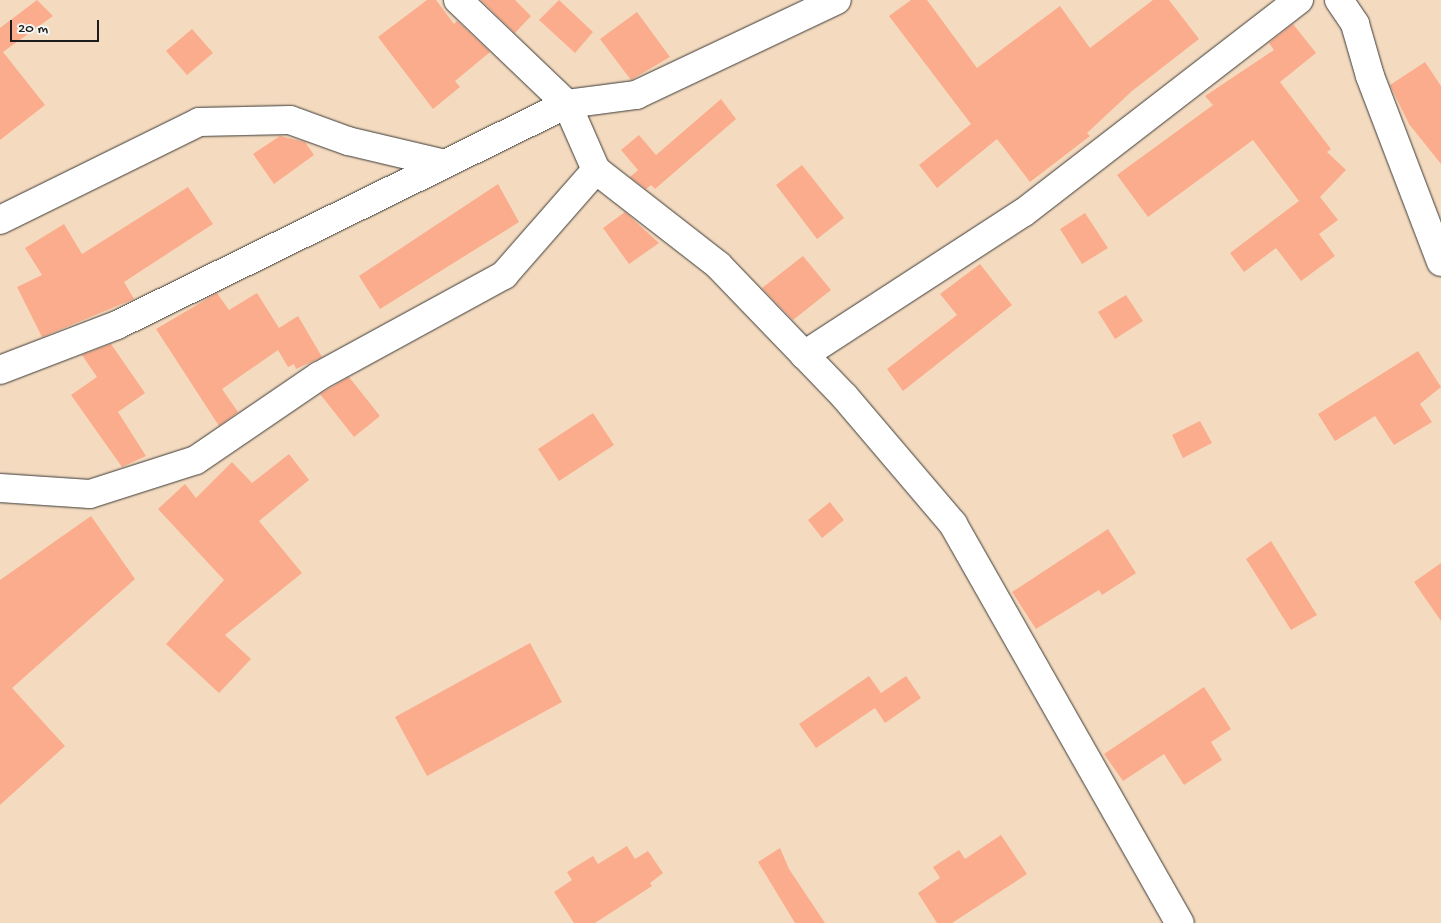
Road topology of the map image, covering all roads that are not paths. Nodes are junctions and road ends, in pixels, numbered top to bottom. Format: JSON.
{"nodes":[{"id":1,"x":458,"y":0,"type":"edge"},
{"id":2,"x":836,"y":0,"type":"edge"},
{"id":3,"x":1299,"y":0,"type":"edge"},
{"id":4,"x":1339,"y":0,"type":"edge"},
{"id":5,"x":567,"y":104,"type":"junction"},
{"id":6,"x":441,"y":163,"type":"junction"},
{"id":7,"x":596,"y":170,"type":"junction"},
{"id":8,"x":0,"y":220,"type":"edge"},
{"id":9,"x":1441,"y":262,"type":"edge"},
{"id":10,"x":804,"y":354,"type":"junction"},
{"id":11,"x":0,"y":370,"type":"edge"},
{"id":12,"x":0,"y":488,"type":"edge"},
{"id":13,"x":1180,"y":923,"type":"edge"}],
"edges":[{"from":1,"to":5,"type":"street"},
{"from":2,"to":5,"type":"street"},
{"from":3,"to":10,"type":"street"},
{"from":4,"to":9,"type":"street"},
{"from":5,"to":6,"type":"street"},
{"from":5,"to":7,"type":"street"},
{"from":6,"to":8,"type":"street"},
{"from":6,"to":11,"type":"street"},
{"from":7,"to":10,"type":"street"},
{"from":7,"to":12,"type":"street"},
{"from":10,"to":13,"type":"street"}]}
